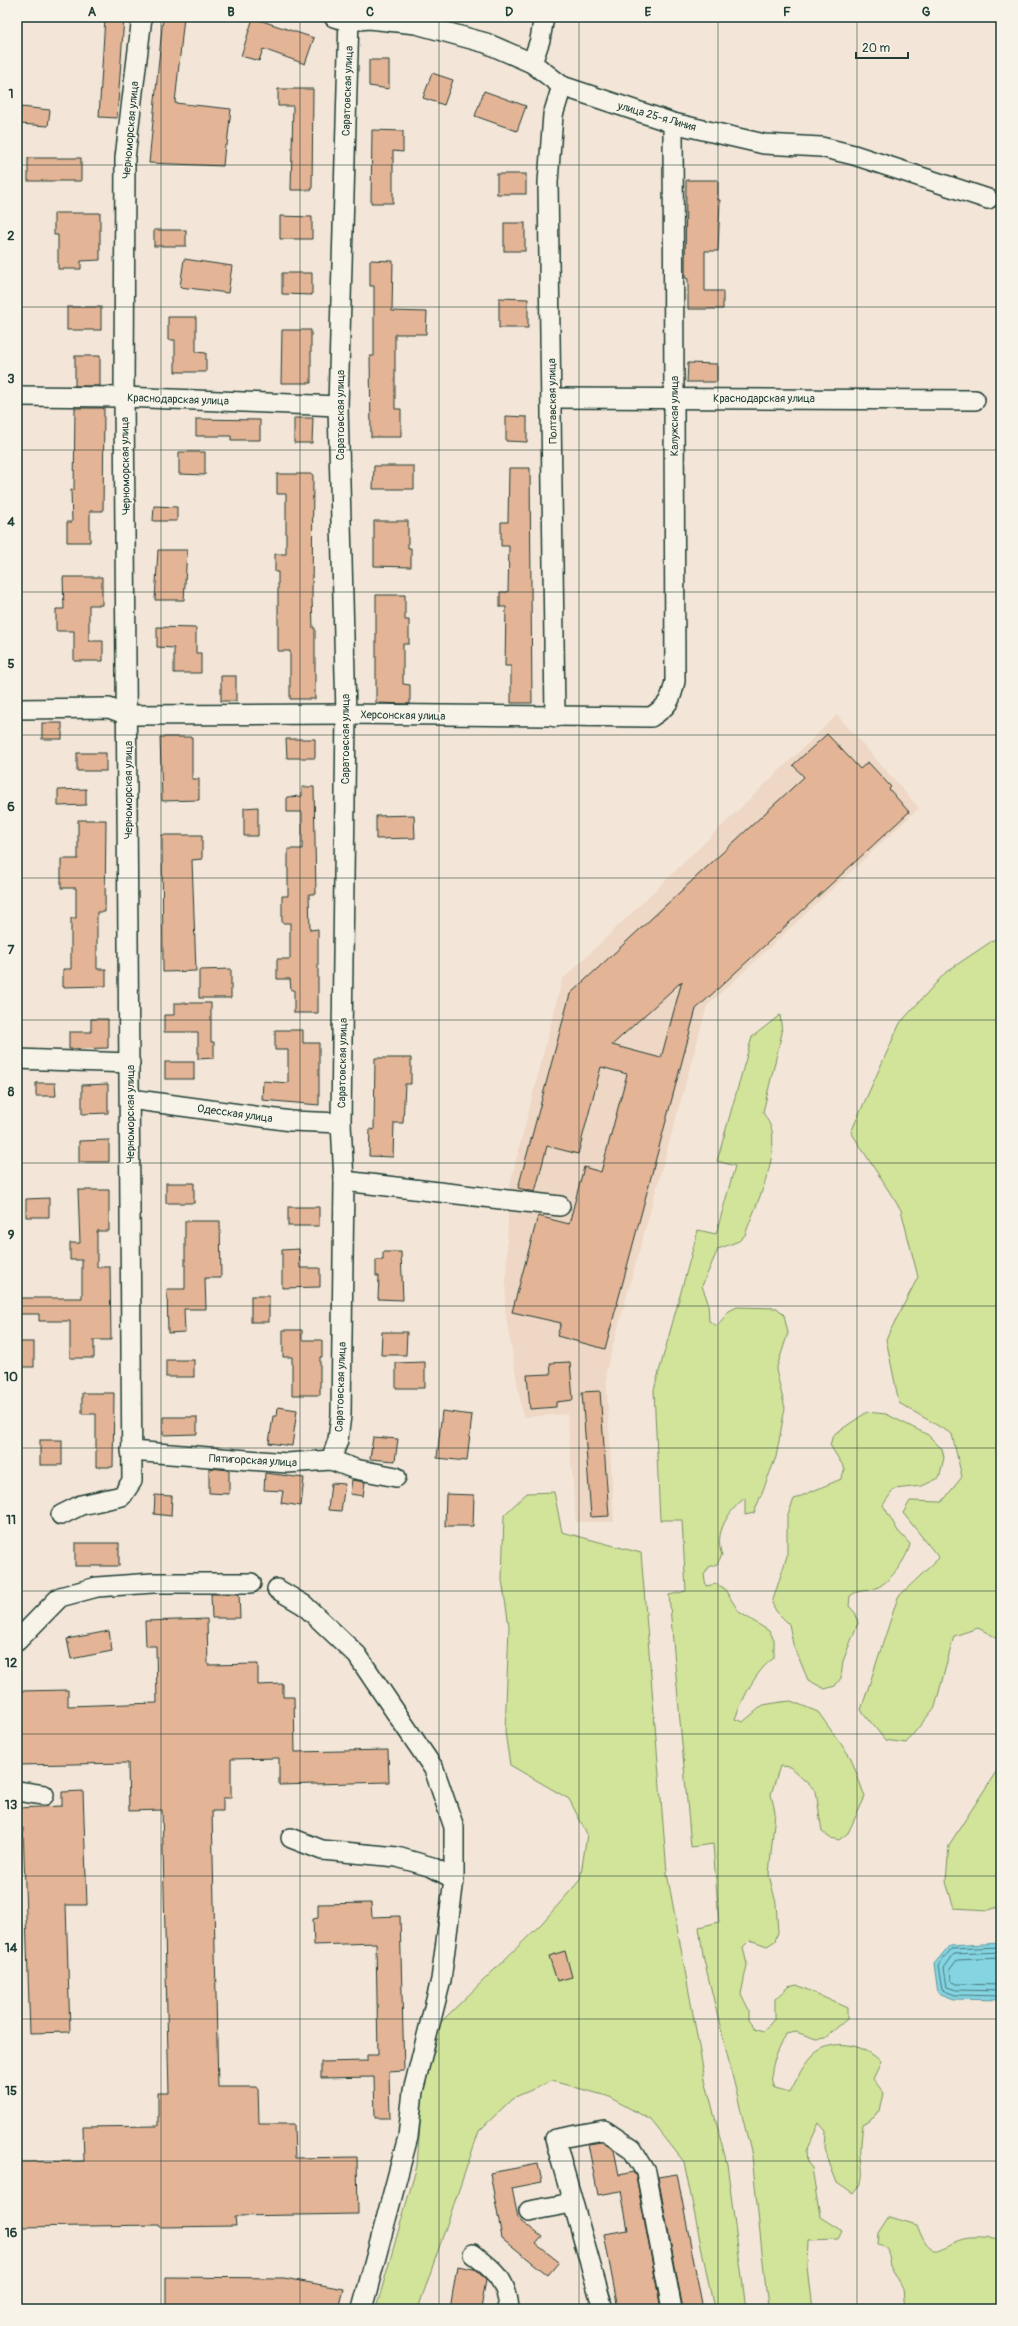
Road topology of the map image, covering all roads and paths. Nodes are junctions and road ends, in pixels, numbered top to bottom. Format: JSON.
{"nodes":[{"id":1,"x":142,"y":17,"type":"edge"},
{"id":2,"x":544,"y":17,"type":"edge"},
{"id":3,"x":344,"y":18,"type":"edge"},
{"id":4,"x":532,"y":63,"type":"junction"},
{"id":5,"x":562,"y":86,"type":"junction"},
{"id":6,"x":673,"y":122,"type":"junction"},
{"id":7,"x":988,"y":199,"type":"dead end"},
{"id":8,"x":17,"y":396,"type":"edge"},
{"id":9,"x":124,"y":397,"type":"junction"},
{"id":10,"x":552,"y":398,"type":"junction"},
{"id":11,"x":674,"y":398,"type":"junction"},
{"id":12,"x":975,"y":400,"type":"dead end"},
{"id":13,"x":338,"y":406,"type":"junction"},
{"id":14,"x":666,"y":707,"type":"joint"},
{"id":15,"x":17,"y":709,"type":"edge"},
{"id":16,"x":127,"y":714,"type":"junction"},
{"id":17,"x":346,"y":714,"type":"junction"},
{"id":18,"x":555,"y":717,"type":"junction"},
{"id":19,"x":17,"y":1059,"type":"edge"},
{"id":20,"x":130,"y":1063,"type":"junction"},
{"id":21,"x":130,"y":1099,"type":"junction"},
{"id":22,"x":341,"y":1123,"type":"junction"},
{"id":23,"x":344,"y":1181,"type":"junction"},
{"id":24,"x":560,"y":1206,"type":"dead end"},
{"id":25,"x":131,"y":1451,"type":"junction"},
{"id":26,"x":331,"y":1460,"type":"junction"},
{"id":27,"x":396,"y":1477,"type":"dead end"},
{"id":28,"x":61,"y":1515,"type":"dead end"},
{"id":29,"x":251,"y":1583,"type":"dead end"},
{"id":30,"x":277,"y":1589,"type":"dead end"},
{"id":31,"x":17,"y":1641,"type":"edge"},
{"id":32,"x":17,"y":1791,"type":"edge"},
{"id":33,"x":44,"y":1795,"type":"dead end"},
{"id":34,"x":291,"y":1838,"type":"dead end"},
{"id":35,"x":454,"y":1878,"type":"junction"},
{"id":36,"x":572,"y":2203,"type":"junction"},
{"id":37,"x":529,"y":2210,"type":"dead end"},
{"id":38,"x":473,"y":2254,"type":"dead end"},
{"id":39,"x":362,"y":2309,"type":"edge"},
{"id":40,"x":509,"y":2309,"type":"edge"},
{"id":41,"x":603,"y":2309,"type":"edge"},
{"id":42,"x":672,"y":2309,"type":"edge"}],
"edges":[{"from":1,"to":9,"type":"street","name":"Черноморская улица"},
{"from":2,"to":4,"type":"street"},
{"from":3,"to":4,"type":"street","name":"улица 25-я Линия"},
{"from":3,"to":13,"type":"street","name":"Саратовская улица"},
{"from":4,"to":5,"type":"street","name":"улица 25-я Линия"},
{"from":5,"to":6,"type":"street","name":"улица 25-я Линия"},
{"from":5,"to":10,"type":"street","name":"Полтавская улица"},
{"from":6,"to":7,"type":"street","name":"улица 25-я Линия"},
{"from":6,"to":11,"type":"street","name":"Калужская улица"},
{"from":8,"to":9,"type":"street","name":"Краснодарская улица"},
{"from":9,"to":13,"type":"street","name":"Краснодарская улица"},
{"from":9,"to":16,"type":"street","name":"Черноморская улица"},
{"from":10,"to":11,"type":"street","name":"Краснодарская улица"},
{"from":10,"to":18,"type":"street","name":"Полтавская улица"},
{"from":11,"to":12,"type":"street","name":"Краснодарская улица"},
{"from":11,"to":14,"type":"street","name":"Калужская улица"},
{"from":13,"to":17,"type":"street","name":"Саратовская улица"},
{"from":14,"to":18,"type":"street","name":"Херсонская улица"},
{"from":15,"to":16,"type":"street","name":"Херсонская улица"},
{"from":16,"to":17,"type":"street","name":"Херсонская улица"},
{"from":16,"to":20,"type":"street","name":"Черноморская улица"},
{"from":17,"to":18,"type":"street","name":"Херсонская улица"},
{"from":17,"to":22,"type":"street","name":"Саратовская улица"},
{"from":19,"to":20,"type":"street"},
{"from":20,"to":21,"type":"street","name":"Черноморская улица"},
{"from":21,"to":22,"type":"street","name":"Одесская улица"},
{"from":21,"to":25,"type":"street","name":"Черноморская улица"},
{"from":22,"to":23,"type":"street","name":"Саратовская улица"},
{"from":23,"to":24,"type":"street"},
{"from":23,"to":26,"type":"street","name":"Саратовская улица"},
{"from":25,"to":26,"type":"street","name":"Пятигорская улица"},
{"from":25,"to":28,"type":"street","name":"Черноморская улица"},
{"from":26,"to":27,"type":"street","name":"Пятигорская улица"},
{"from":29,"to":31,"type":"street"},
{"from":30,"to":35,"type":"street"},
{"from":32,"to":33,"type":"street"},
{"from":34,"to":35,"type":"street"},
{"from":35,"to":39,"type":"street"},
{"from":36,"to":37,"type":"street"},
{"from":36,"to":41,"type":"street"},
{"from":36,"to":42,"type":"street"},
{"from":38,"to":40,"type":"street"}]}
